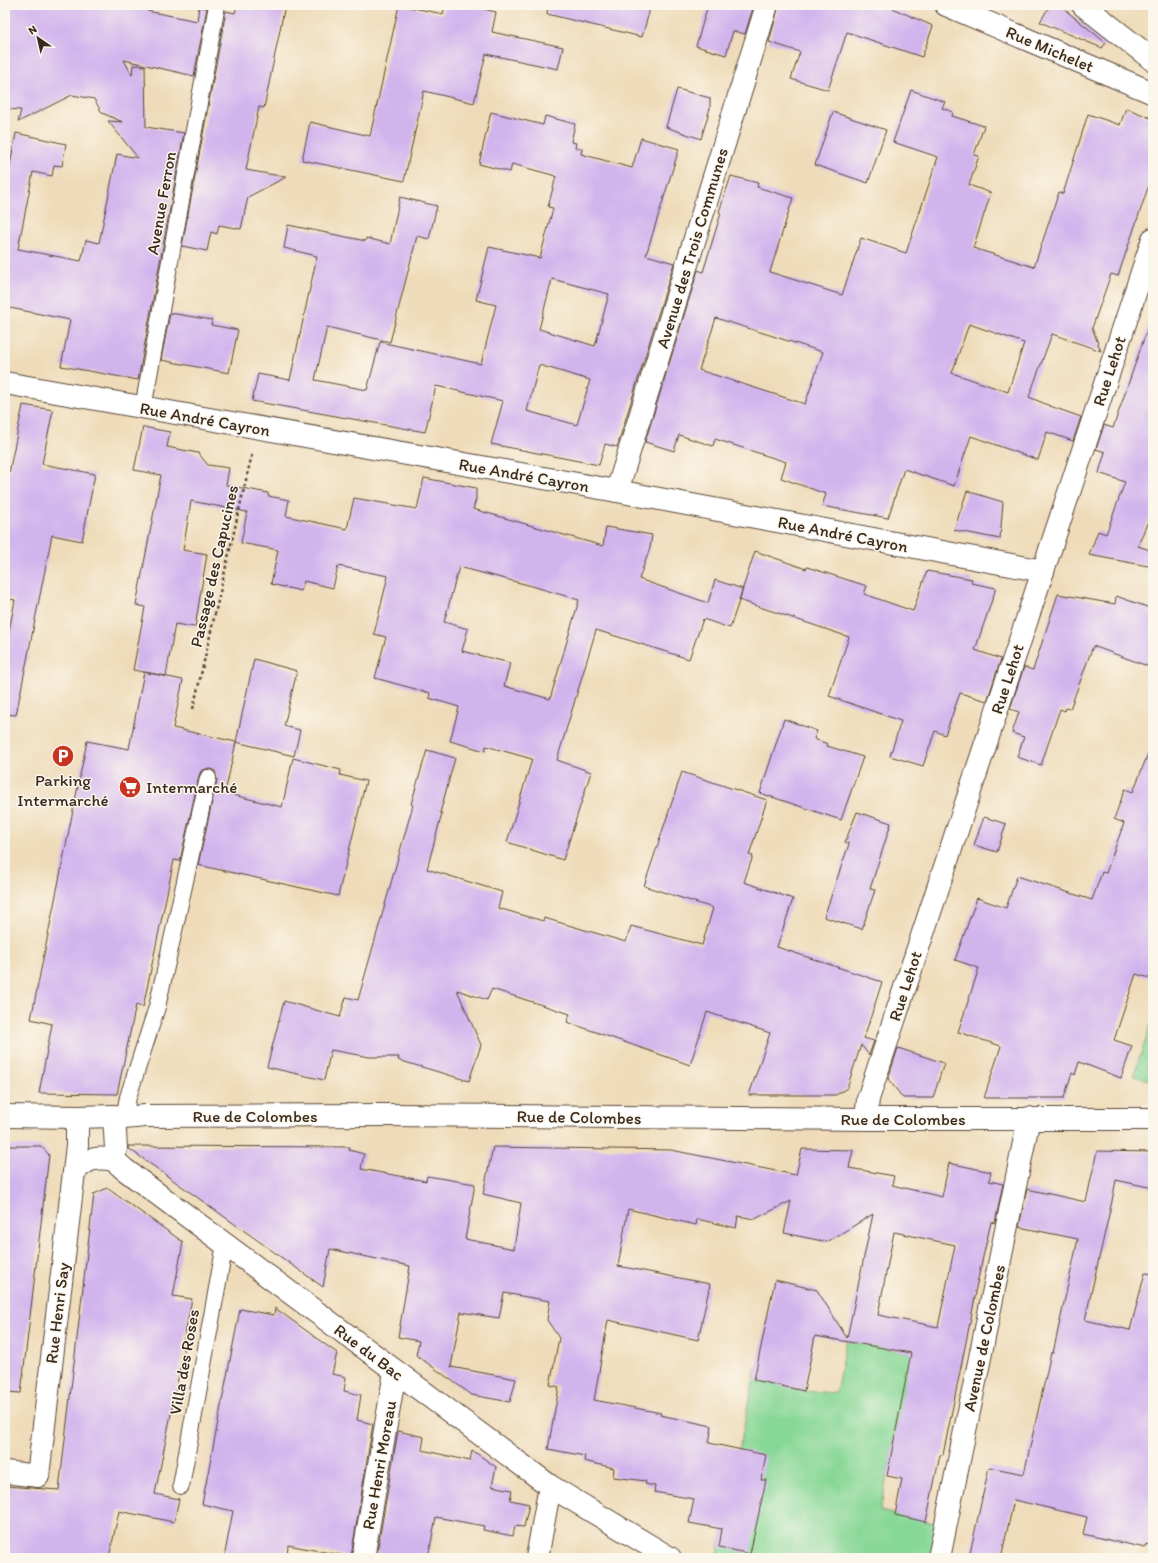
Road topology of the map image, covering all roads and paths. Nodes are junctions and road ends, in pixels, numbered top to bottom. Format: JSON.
{"nodes":[{"id":1,"x":216,"y":5,"type":"edge"},
{"id":2,"x":767,"y":5,"type":"edge"},
{"id":3,"x":946,"y":5,"type":"edge"},
{"id":4,"x":1083,"y":5,"type":"edge"},
{"id":5,"x":1153,"y":60,"type":"edge"},
{"id":6,"x":1153,"y":94,"type":"edge"},
{"id":7,"x":1151,"y":252,"type":"edge"},
{"id":8,"x":5,"y":383,"type":"edge"},
{"id":9,"x":143,"y":408,"type":"junction"},
{"id":10,"x":258,"y":428,"type":"junction"},
{"id":11,"x":617,"y":491,"type":"junction"},
{"id":12,"x":1043,"y":571,"type":"junction"},
{"id":13,"x":193,"y":710,"type":"dead end"},
{"id":14,"x":208,"y":778,"type":"dead end"},
{"id":15,"x":5,"y":1116,"type":"edge"},
{"id":16,"x":76,"y":1117,"type":"junction"},
{"id":17,"x":119,"y":1117,"type":"junction"},
{"id":18,"x":1029,"y":1118,"type":"junction"},
{"id":19,"x":866,"y":1119,"type":"junction"},
{"id":20,"x":1153,"y":1119,"type":"edge"},
{"id":21,"x":114,"y":1160,"type":"junction"},
{"id":22,"x":74,"y":1172,"type":"junction"},
{"id":23,"x":225,"y":1244,"type":"junction"},
{"id":24,"x":395,"y":1372,"type":"junction"},
{"id":25,"x":5,"y":1472,"type":"edge"},
{"id":26,"x":182,"y":1486,"type":"dead end"},
{"id":27,"x":550,"y":1486,"type":"junction"},
{"id":28,"x":363,"y":1558,"type":"edge"},
{"id":29,"x":537,"y":1558,"type":"edge"},
{"id":30,"x":670,"y":1558,"type":"edge"},
{"id":31,"x":939,"y":1558,"type":"edge"}],
"edges":[{"from":1,"to":9,"type":"lane","name":"Avenue Ferron"},
{"from":2,"to":11,"type":"street","name":"Avenue des Trois Communes"},
{"from":3,"to":6,"type":"street","name":"Rue Michelet"},
{"from":4,"to":5,"type":"street"},
{"from":7,"to":12,"type":"street","name":"Rue Lehot"},
{"from":8,"to":9,"type":"street","name":"Rue André Cayron"},
{"from":9,"to":10,"type":"street","name":"Rue André Cayron"},
{"from":10,"to":11,"type":"street","name":"Rue André Cayron"},
{"from":10,"to":13,"type":"path","name":"Passage des Capucines"},
{"from":11,"to":12,"type":"street","name":"Rue André Cayron"},
{"from":12,"to":19,"type":"street","name":"Rue Lehot"},
{"from":14,"to":17,"type":"lane"},
{"from":15,"to":16,"type":"street","name":"Rue de Colombes"},
{"from":16,"to":17,"type":"street","name":"Rue de Colombes"},
{"from":16,"to":22,"type":"street","name":"Rue Henri Say"},
{"from":17,"to":19,"type":"street","name":"Rue de Colombes"},
{"from":17,"to":21,"type":"street"},
{"from":18,"to":19,"type":"street","name":"Rue de Colombes"},
{"from":18,"to":20,"type":"street","name":"Rue de Colombes"},
{"from":18,"to":31,"type":"street","name":"Avenue de Colombes"},
{"from":21,"to":22,"type":"street"},
{"from":21,"to":23,"type":"street","name":"Rue du Bac"},
{"from":22,"to":25,"type":"street","name":"Rue Henri Say"},
{"from":23,"to":24,"type":"street","name":"Rue du Bac"},
{"from":23,"to":26,"type":"lane","name":"Villa des Roses"},
{"from":24,"to":27,"type":"street","name":"Rue du Bac"},
{"from":24,"to":28,"type":"street","name":"Rue Henri Moreau"},
{"from":27,"to":29,"type":"street"},
{"from":27,"to":30,"type":"street","name":"Rue du Bac"}]}
